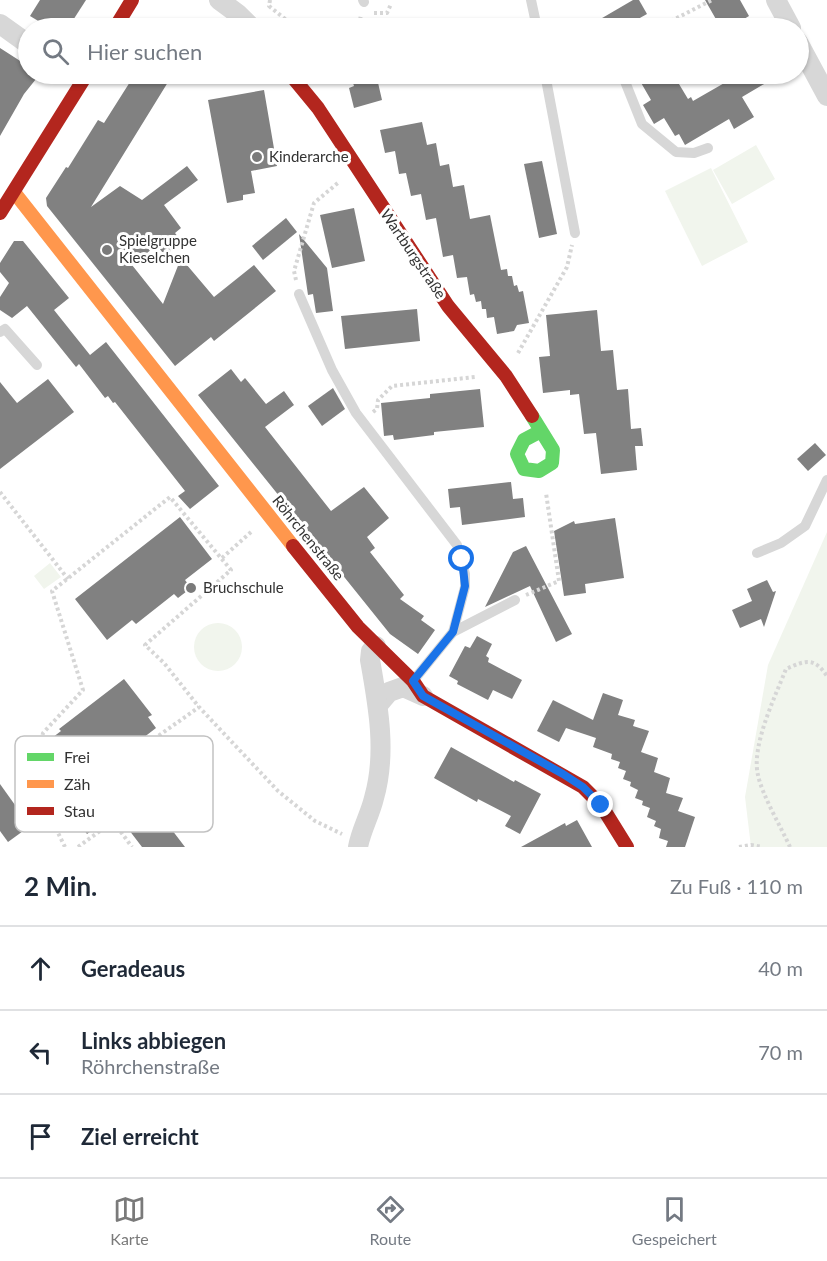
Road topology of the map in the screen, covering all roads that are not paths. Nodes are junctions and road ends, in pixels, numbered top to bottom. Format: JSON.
{"nodes":[{"id":1,"x":132,"y":0,"type":"edge"},
{"id":2,"x":219,"y":0,"type":"edge"},
{"id":3,"x":531,"y":0,"type":"edge"},
{"id":4,"x":776,"y":0,"type":"edge"},
{"id":5,"x":121,"y":18,"type":"edge"},
{"id":6,"x":242,"y":18,"type":"edge"},
{"id":7,"x":536,"y":18,"type":"edge"},
{"id":8,"x":786,"y":18,"type":"edge"},
{"id":9,"x":0,"y":24,"type":"edge"},
{"id":10,"x":18,"y":37,"type":"edge"},
{"id":11,"x":809,"y":62,"type":"edge"},
{"id":12,"x":78,"y":84,"type":"edge"},
{"id":13,"x":298,"y":84,"type":"edge"},
{"id":14,"x":547,"y":84,"type":"edge"},
{"id":15,"x":626,"y":84,"type":"edge"},
{"id":16,"x":827,"y":96,"type":"edge"},
{"id":17,"x":708,"y":148,"type":"dead end"},
{"id":18,"x":14,"y":192,"type":"junction"},
{"id":19,"x":0,"y":213,"type":"edge"},
{"id":20,"x":575,"y":233,"type":"road end"},
{"id":21,"x":299,"y":294,"type":"road end"},
{"id":22,"x":0,"y":332,"type":"edge"},
{"id":23,"x":38,"y":365,"type":"dead end"},
{"id":24,"x":541,"y":431,"type":"junction"},
{"id":25,"x":827,"y":480,"type":"edge"},
{"id":26,"x":757,"y":553,"type":"dead end"},
{"id":27,"x":515,"y":600,"type":"road end"},
{"id":28,"x":453,"y":632,"type":"junction"},
{"id":29,"x":376,"y":646,"type":"junction"},
{"id":30,"x":418,"y":689,"type":"junction"},
{"id":31,"x":378,"y":705,"type":"junction"},
{"id":32,"x":358,"y":844,"type":"edge"},
{"id":33,"x":627,"y":847,"type":"edge"}],
"edges":[{"from":1,"to":5,"type":"street"},
{"from":2,"to":6,"type":"street"},
{"from":3,"to":7,"type":"lane"},
{"from":4,"to":8,"type":"street"},
{"from":9,"to":10,"type":"street"},
{"from":11,"to":16,"type":"street"},
{"from":12,"to":18,"type":"street"},
{"from":13,"to":24,"type":"street","name":"Wartburgstraße"},
{"from":14,"to":20,"type":"lane"},
{"from":15,"to":17,"type":"lane"},
{"from":18,"to":19,"type":"street"},
{"from":18,"to":29,"type":"street","name":"Röhrchenstraße"},
{"from":21,"to":28,"type":"lane"},
{"from":22,"to":23,"type":"lane"},
{"from":24,"to":24,"type":"street","name":"Wartburgstraße"},
{"from":25,"to":26,"type":"lane"},
{"from":27,"to":28,"type":"lane"},
{"from":28,"to":30,"type":"lane"},
{"from":29,"to":30,"type":"street","name":"Röhrchenstraße"},
{"from":29,"to":31,"type":"street"},
{"from":30,"to":31,"type":"street"},
{"from":30,"to":33,"type":"street","name":"Röhrchenstraße"},
{"from":31,"to":32,"type":"street"}]}
